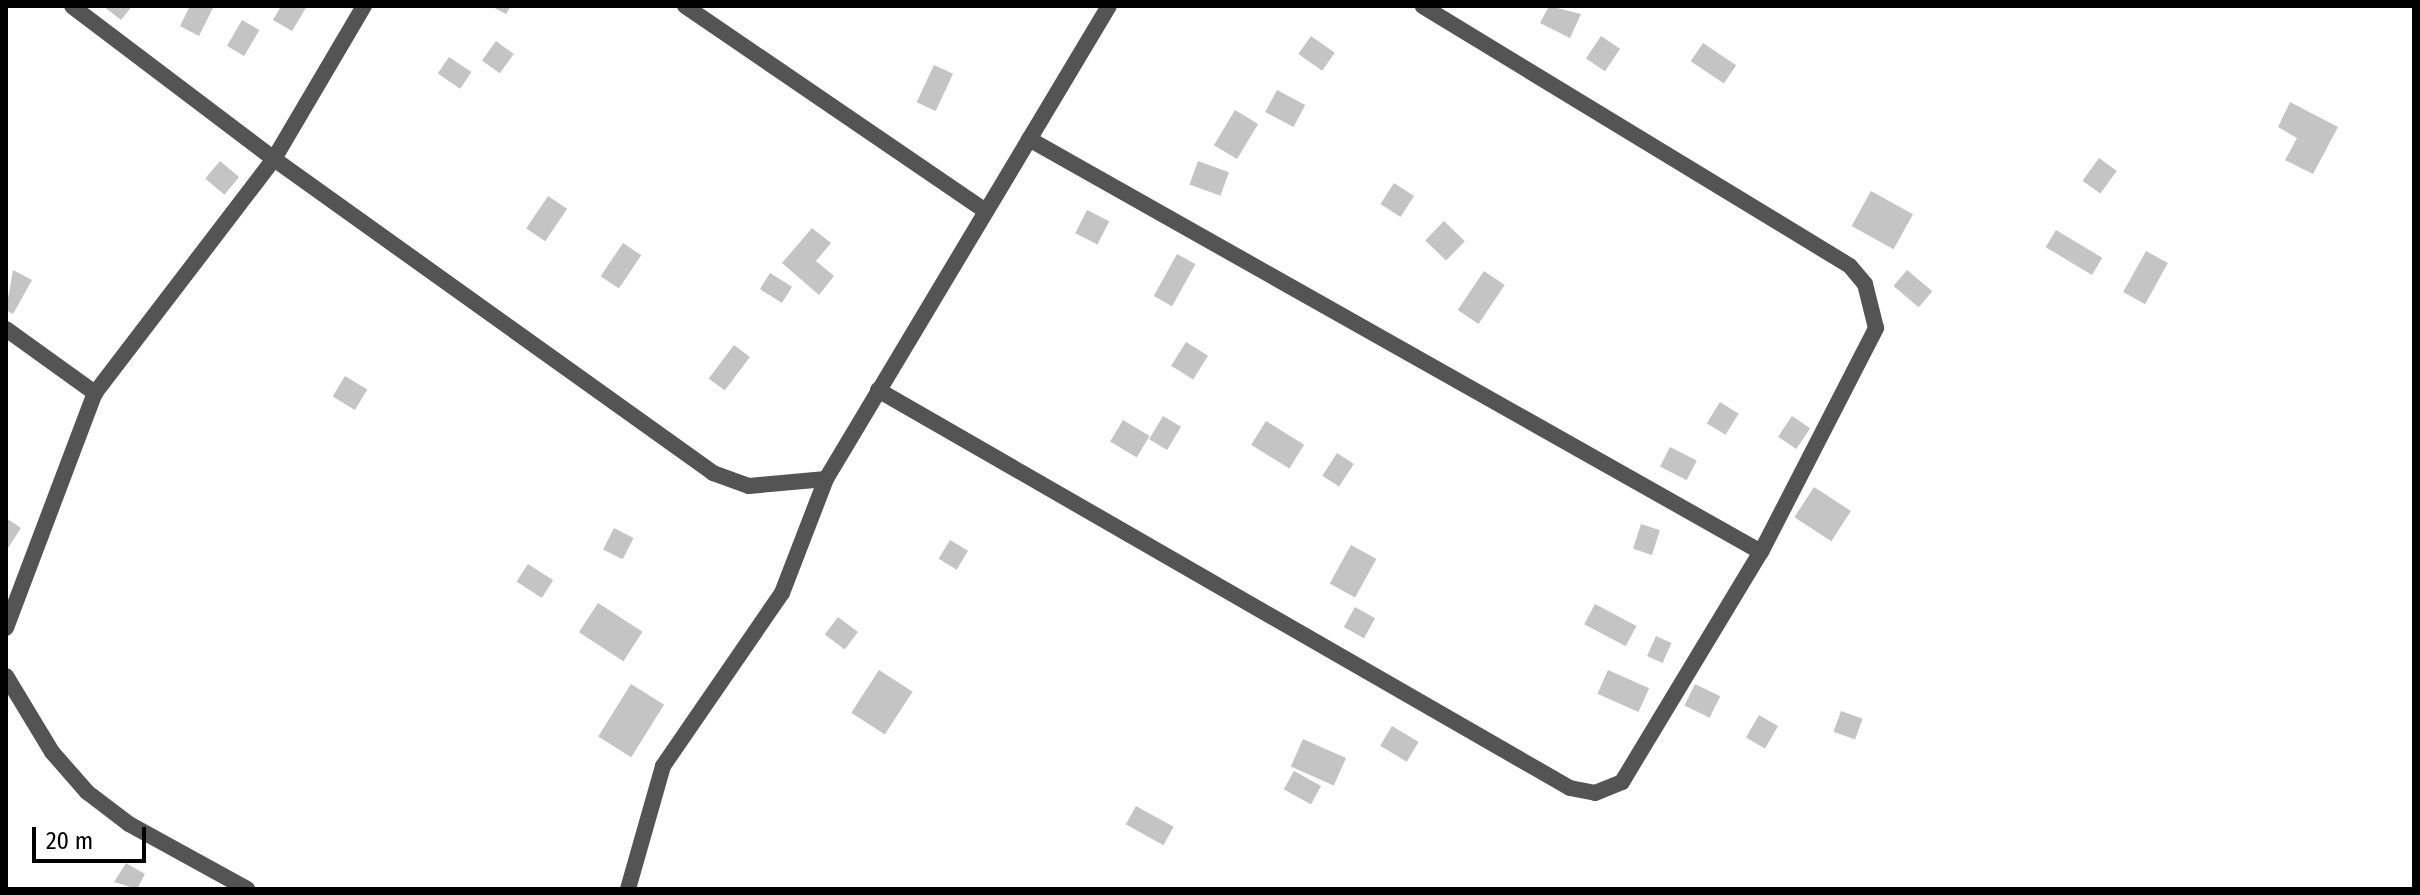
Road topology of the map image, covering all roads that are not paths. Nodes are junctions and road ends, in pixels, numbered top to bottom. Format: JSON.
{"nodes":[{"id":1,"x":72,"y":6,"type":"edge"},
{"id":2,"x":364,"y":6,"type":"edge"},
{"id":3,"x":685,"y":6,"type":"edge"},
{"id":4,"x":1109,"y":6,"type":"edge"},
{"id":5,"x":1423,"y":6,"type":"edge"},
{"id":6,"x":1029,"y":139,"type":"junction"},
{"id":7,"x":274,"y":159,"type":"junction"},
{"id":8,"x":986,"y":211,"type":"junction"},
{"id":9,"x":6,"y":329,"type":"edge"},
{"id":10,"x":878,"y":390,"type":"junction"},
{"id":11,"x":95,"y":393,"type":"junction"},
{"id":12,"x":826,"y":479,"type":"junction"},
{"id":13,"x":1761,"y":552,"type":"junction"},
{"id":14,"x":6,"y":628,"type":"edge"},
{"id":15,"x":6,"y":676,"type":"edge"},
{"id":16,"x":247,"y":889,"type":"edge"},
{"id":17,"x":628,"y":889,"type":"edge"}],
"edges":[{"from":1,"to":7,"type":"street"},
{"from":2,"to":7,"type":"street"},
{"from":3,"to":8,"type":"street"},
{"from":4,"to":6,"type":"street"},
{"from":5,"to":13,"type":"street"},
{"from":6,"to":8,"type":"street"},
{"from":6,"to":13,"type":"street"},
{"from":7,"to":11,"type":"street"},
{"from":7,"to":12,"type":"street"},
{"from":8,"to":10,"type":"street"},
{"from":9,"to":11,"type":"street"},
{"from":10,"to":12,"type":"street"},
{"from":10,"to":13,"type":"street"},
{"from":11,"to":14,"type":"street"},
{"from":12,"to":17,"type":"street"},
{"from":15,"to":16,"type":"street"}]}
